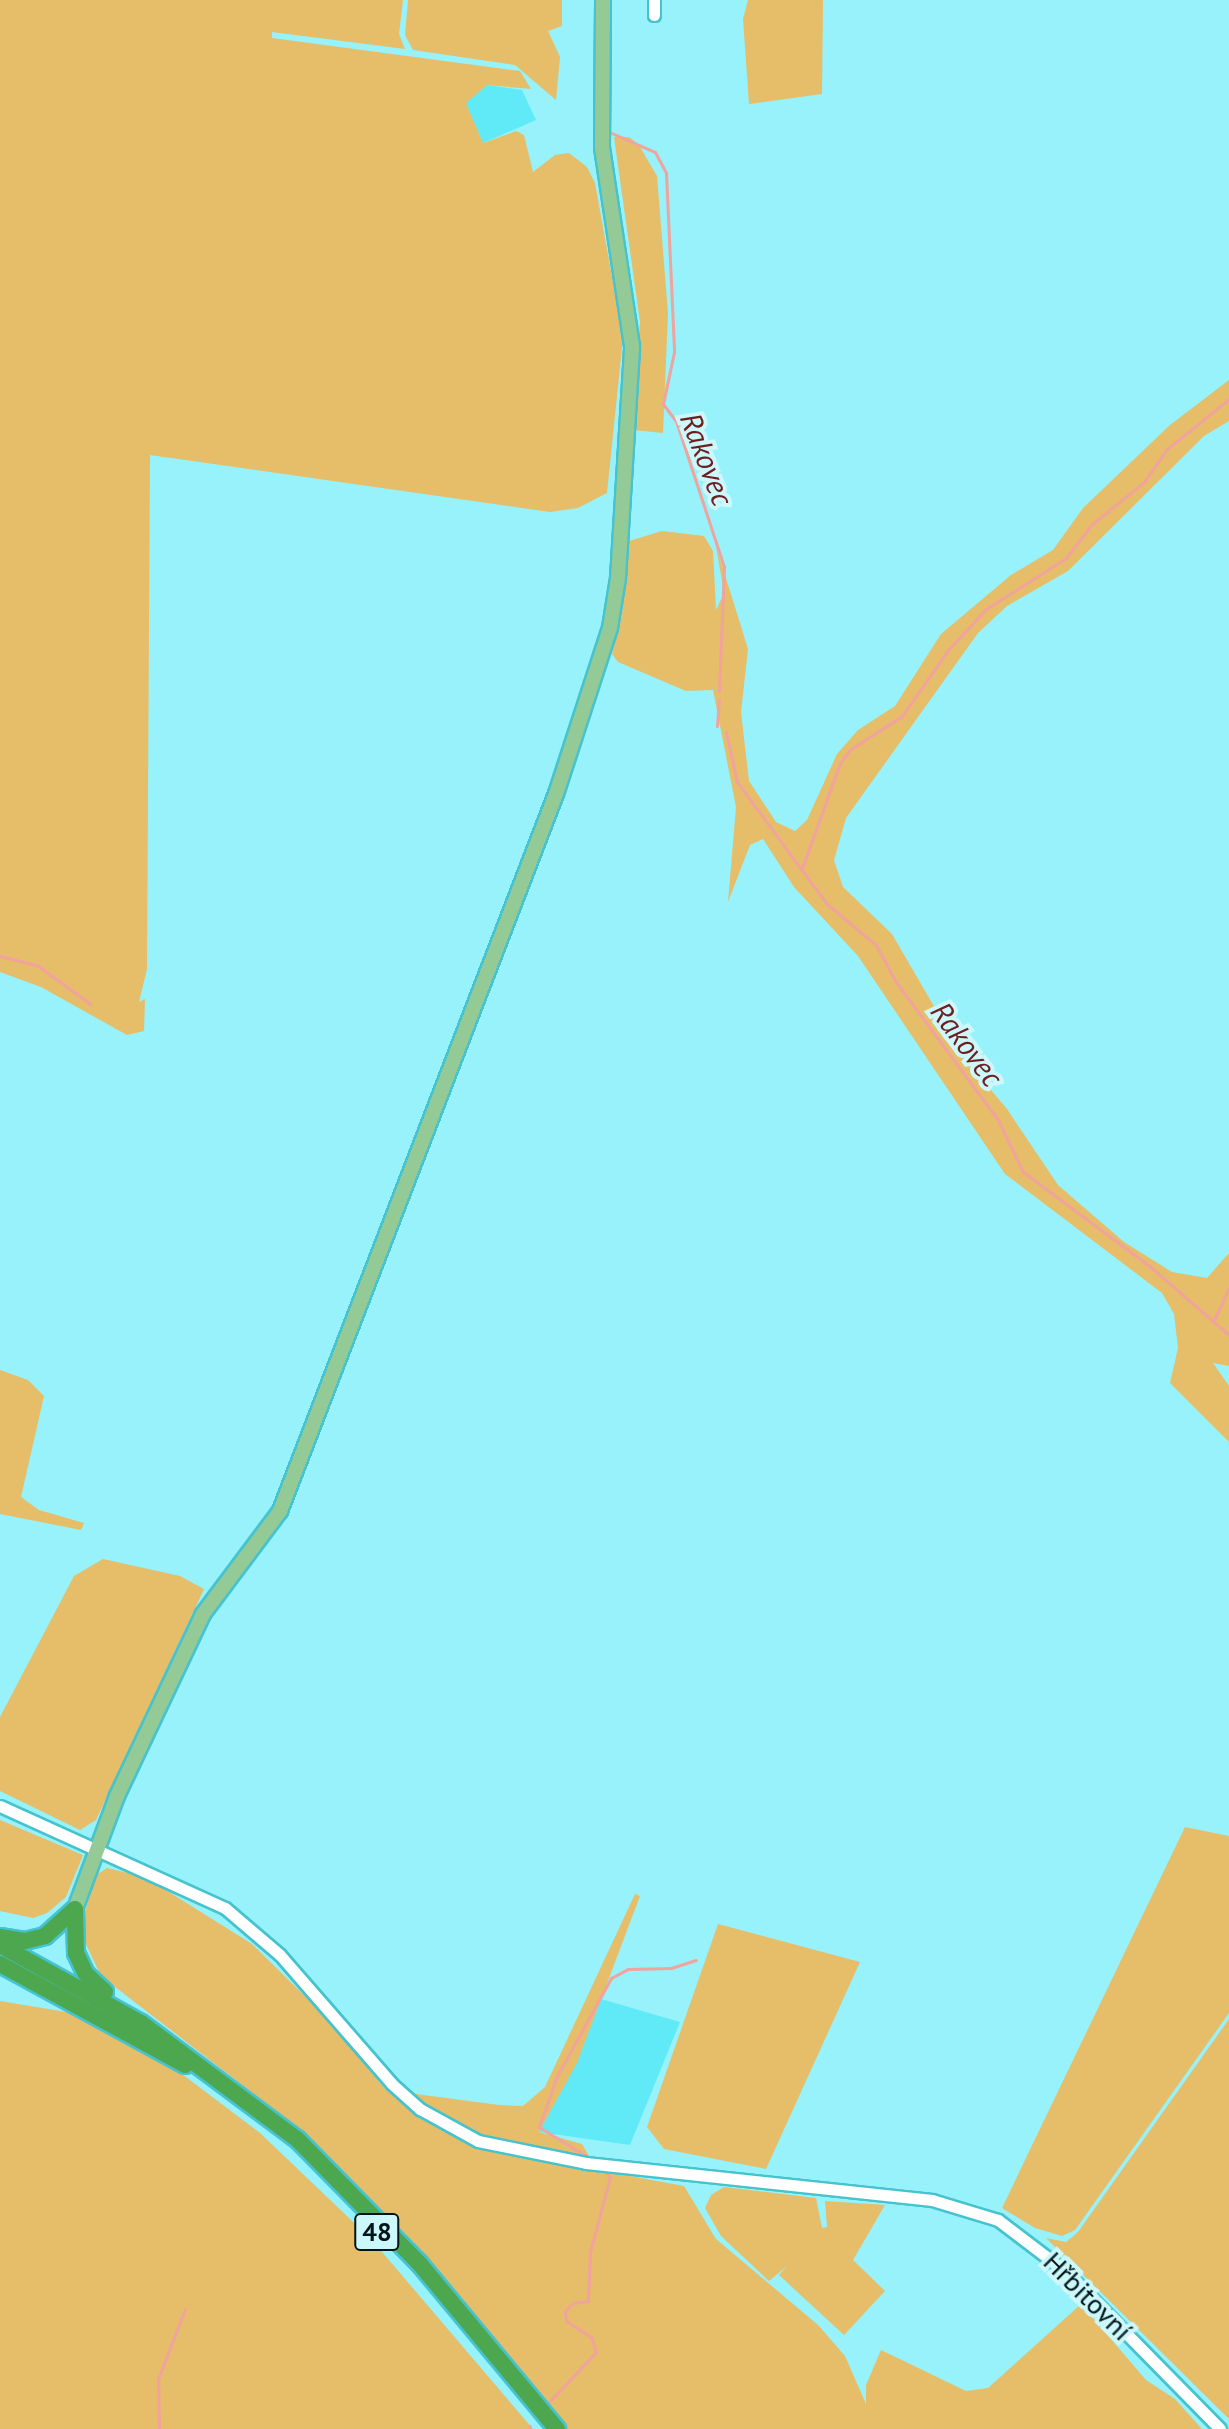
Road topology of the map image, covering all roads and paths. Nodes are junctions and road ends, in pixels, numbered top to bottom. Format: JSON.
{"nodes":[{"id":1,"x":603,"y":0,"type":"edge"},
{"id":2,"x":654,"y":0,"type":"edge"},
{"id":3,"x":654,"y":15,"type":"dead end"},
{"id":4,"x":0,"y":1806,"type":"edge"},
{"id":5,"x":96,"y":1849,"type":"junction"},
{"id":6,"x":75,"y":1909,"type":"junction"},
{"id":7,"x":0,"y":1937,"type":"edge"},
{"id":8,"x":0,"y":1945,"type":"edge"},
{"id":9,"x":0,"y":1964,"type":"edge"},
{"id":10,"x":141,"y":2023,"type":"junction"},
{"id":11,"x":544,"y":2429,"type":"edge"},
{"id":12,"x":557,"y":2429,"type":"edge"},
{"id":13,"x":1220,"y":2429,"type":"edge"}],
"edges":[{"from":1,"to":5,"type":"main road"},
{"from":2,"to":3,"type":"street"},
{"from":4,"to":5,"type":"street","name":"Hřbitovní"},
{"from":5,"to":6,"type":"main road"},
{"from":5,"to":13,"type":"street","name":"Hřbitovní"},
{"from":6,"to":7,"type":"highway"},
{"from":6,"to":10,"type":"highway","number":"48"},
{"from":8,"to":10,"type":"highway","number":"48"},
{"from":9,"to":11,"type":"highway","number":"48"},
{"from":10,"to":12,"type":"highway","number":"48"}]}
